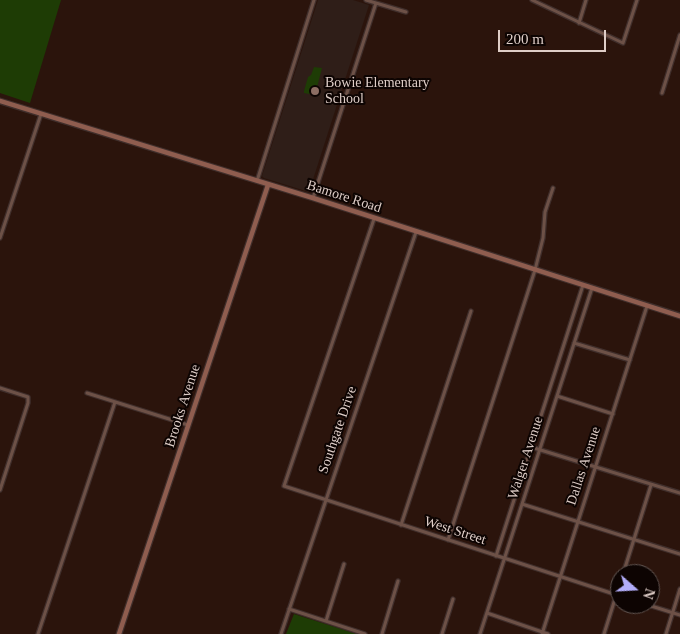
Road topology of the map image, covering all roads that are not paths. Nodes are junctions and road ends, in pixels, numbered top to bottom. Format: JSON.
{"nodes":[{"id":1,"x":314,"y":0,"type":"edge"},
{"id":2,"x":366,"y":0,"type":"edge"},
{"id":3,"x":532,"y":0,"type":"edge"},
{"id":4,"x":586,"y":0,"type":"edge"},
{"id":5,"x":637,"y":0,"type":"edge"},
{"id":6,"x":539,"y":2,"type":"edge"},
{"id":7,"x":376,"y":3,"type":"junction"},
{"id":8,"x":406,"y":12,"type":"dead end"},
{"id":9,"x":579,"y":23,"type":"junction"},
{"id":10,"x":680,"y":35,"type":"edge"},
{"id":11,"x":662,"y":93,"type":"dead end"},
{"id":12,"x":0,"y":101,"type":"edge"},
{"id":13,"x":41,"y":114,"type":"junction"},
{"id":14,"x":257,"y":182,"type":"junction"},
{"id":15,"x":268,"y":185,"type":"junction"},
{"id":16,"x":553,"y":188,"type":"dead end"},
{"id":17,"x":313,"y":198,"type":"junction"},
{"id":18,"x":374,"y":219,"type":"junction"},
{"id":19,"x":416,"y":232,"type":"junction"},
{"id":20,"x":0,"y":238,"type":"edge"},
{"id":21,"x":535,"y":270,"type":"junction"},
{"id":22,"x":583,"y":285,"type":"junction"},
{"id":23,"x":592,"y":288,"type":"junction"},
{"id":24,"x":648,"y":306,"type":"junction"},
{"id":25,"x":471,"y":310,"type":"dead end"},
{"id":26,"x":680,"y":316,"type":"edge"},
{"id":27,"x":574,"y":343,"type":"junction"},
{"id":28,"x":630,"y":360,"type":"junction"},
{"id":29,"x":0,"y":388,"type":"edge"},
{"id":30,"x":87,"y":393,"type":"dead end"},
{"id":31,"x":557,"y":396,"type":"junction"},
{"id":32,"x":115,"y":402,"type":"junction"},
{"id":33,"x":613,"y":414,"type":"junction"},
{"id":34,"x":189,"y":425,"type":"junction"},
{"id":35,"x":531,"y":447,"type":"junction"},
{"id":36,"x":540,"y":449,"type":"junction"},
{"id":37,"x":596,"y":467,"type":"junction"},
{"id":38,"x":652,"y":485,"type":"junction"},
{"id":39,"x":0,"y":490,"type":"edge"},
{"id":40,"x":680,"y":493,"type":"edge"},
{"id":41,"x":326,"y":501,"type":"junction"},
{"id":42,"x":522,"y":504,"type":"junction"},
{"id":43,"x":578,"y":521,"type":"junction"},
{"id":44,"x":401,"y":525,"type":"junction"},
{"id":45,"x":634,"y":539,"type":"junction"},
{"id":46,"x":448,"y":540,"type":"junction"},
{"id":47,"x":680,"y":554,"type":"edge"},
{"id":48,"x":496,"y":556,"type":"junction"},
{"id":49,"x":505,"y":559,"type":"junction"},
{"id":50,"x":344,"y":564,"type":"dead end"},
{"id":51,"x":626,"y":564,"type":"edge"},
{"id":52,"x":560,"y":576,"type":"junction"},
{"id":53,"x":398,"y":582,"type":"dead end"},
{"id":54,"x":680,"y":589,"type":"edge"},
{"id":55,"x":610,"y":592,"type":"edge"},
{"id":56,"x":453,"y":600,"type":"dead end"},
{"id":57,"x":660,"y":609,"type":"edge"},
{"id":58,"x":289,"y":610,"type":"junction"},
{"id":59,"x":487,"y":613,"type":"junction"},
{"id":60,"x":672,"y":613,"type":"junction"},
{"id":61,"x":611,"y":614,"type":"edge"},
{"id":62,"x":680,"y":615,"type":"edge"},
{"id":63,"x":326,"y":621,"type":"junction"},
{"id":64,"x":542,"y":633,"type":"edge"},
{"id":65,"x":38,"y":634,"type":"edge"},
{"id":66,"x":119,"y":634,"type":"edge"},
{"id":67,"x":281,"y":634,"type":"edge"},
{"id":68,"x":366,"y":634,"type":"edge"},
{"id":69,"x":382,"y":634,"type":"edge"},
{"id":70,"x":442,"y":634,"type":"edge"},
{"id":71,"x":480,"y":634,"type":"edge"},
{"id":72,"x":548,"y":634,"type":"edge"},
{"id":73,"x":604,"y":634,"type":"edge"},
{"id":74,"x":666,"y":634,"type":"edge"}],
"edges":[{"from":1,"to":14,"type":"street"},
{"from":2,"to":7,"type":"street"},
{"from":3,"to":6,"type":"street"},
{"from":4,"to":9,"type":"street"},
{"from":5,"to":9,"type":"street"},
{"from":6,"to":9,"type":"street"},
{"from":7,"to":8,"type":"street"},
{"from":7,"to":17,"type":"street"},
{"from":10,"to":11,"type":"street"},
{"from":12,"to":13,"type":"street","name":"Bamore Road"},
{"from":13,"to":14,"type":"street","name":"Bamore Road"},
{"from":13,"to":20,"type":"street"},
{"from":14,"to":15,"type":"street","name":"Bamore Road"},
{"from":15,"to":17,"type":"street","name":"Bamore Road"},
{"from":15,"to":34,"type":"street","name":"Brooks Avenue"},
{"from":16,"to":21,"type":"street"},
{"from":17,"to":18,"type":"street","name":"Bamore Road"},
{"from":18,"to":19,"type":"street","name":"Bamore Road"},
{"from":18,"to":41,"type":"street","name":"West Street"},
{"from":19,"to":21,"type":"street","name":"Bamore Road"},
{"from":19,"to":41,"type":"street","name":"Southgate Drive"},
{"from":21,"to":22,"type":"street","name":"Bamore Road"},
{"from":21,"to":46,"type":"street"},
{"from":22,"to":23,"type":"street","name":"Bamore Road"},
{"from":22,"to":35,"type":"street","name":"Walger Avenue"},
{"from":23,"to":24,"type":"street","name":"Bamore Road"},
{"from":23,"to":27,"type":"street","name":"Walger Avenue"},
{"from":24,"to":26,"type":"street","name":"Bamore Road"},
{"from":24,"to":28,"type":"street","name":"Dallas Avenue"},
{"from":25,"to":44,"type":"street"},
{"from":27,"to":28,"type":"street"},
{"from":27,"to":31,"type":"street","name":"Walger Avenue"},
{"from":28,"to":33,"type":"street","name":"Dallas Avenue"},
{"from":29,"to":39,"type":"street"},
{"from":30,"to":32,"type":"street"},
{"from":31,"to":33,"type":"street"},
{"from":31,"to":36,"type":"street","name":"Walger Avenue"},
{"from":32,"to":34,"type":"street"},
{"from":32,"to":65,"type":"street"},
{"from":33,"to":37,"type":"street","name":"Dallas Avenue"},
{"from":34,"to":66,"type":"street","name":"Brooks Avenue"},
{"from":35,"to":36,"type":"street"},
{"from":35,"to":48,"type":"street","name":"Walger Avenue"},
{"from":36,"to":37,"type":"street"},
{"from":36,"to":42,"type":"street","name":"Walger Avenue"},
{"from":37,"to":38,"type":"street"},
{"from":37,"to":43,"type":"street","name":"Dallas Avenue"},
{"from":38,"to":40,"type":"street"},
{"from":38,"to":45,"type":"street"},
{"from":41,"to":44,"type":"street","name":"West Street"},
{"from":41,"to":58,"type":"street","name":"Southgate Drive"},
{"from":42,"to":43,"type":"street"},
{"from":42,"to":49,"type":"street","name":"Walger Avenue"},
{"from":43,"to":45,"type":"street"},
{"from":43,"to":52,"type":"street","name":"Dallas Avenue"},
{"from":44,"to":46,"type":"street","name":"West Street"},
{"from":45,"to":47,"type":"street"},
{"from":45,"to":51,"type":"street"},
{"from":46,"to":48,"type":"street","name":"West Street"},
{"from":48,"to":49,"type":"street","name":"West Street"},
{"from":49,"to":52,"type":"street","name":"West Street"},
{"from":49,"to":59,"type":"street","name":"Walger Avenue"},
{"from":50,"to":63,"type":"street"},
{"from":52,"to":55,"type":"street","name":"West Street"},
{"from":52,"to":64,"type":"street","name":"Dallas Avenue"},
{"from":53,"to":69,"type":"street"},
{"from":54,"to":60,"type":"street"},
{"from":56,"to":70,"type":"street"},
{"from":57,"to":60,"type":"street"},
{"from":58,"to":63,"type":"street"},
{"from":58,"to":67,"type":"street","name":"Southgate Drive"},
{"from":59,"to":64,"type":"street"},
{"from":59,"to":71,"type":"street","name":"Walger Avenue"},
{"from":60,"to":62,"type":"street"},
{"from":60,"to":74,"type":"street"},
{"from":61,"to":73,"type":"street"},
{"from":63,"to":68,"type":"street"},
{"from":64,"to":72,"type":"street"}]}
